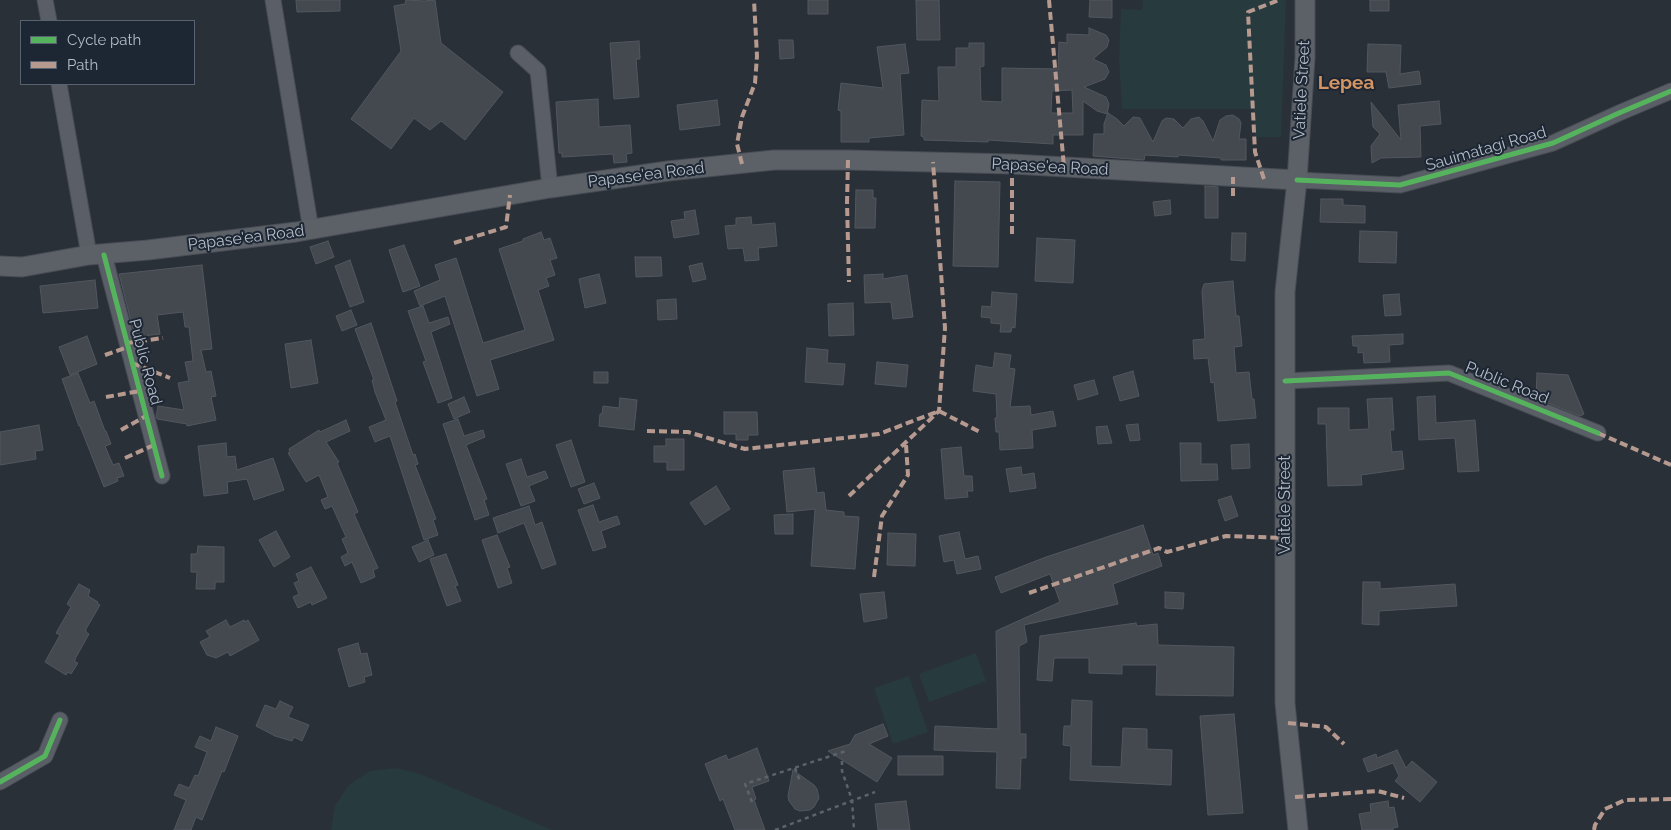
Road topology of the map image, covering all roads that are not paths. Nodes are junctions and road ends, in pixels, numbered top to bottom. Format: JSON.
{"nodes":[{"id":1,"x":45,"y":0,"type":"edge"},
{"id":2,"x":273,"y":0,"type":"edge"},
{"id":3,"x":1305,"y":0,"type":"edge"},
{"id":4,"x":49,"y":20,"type":"edge"},
{"id":5,"x":518,"y":53,"type":"dead end"},
{"id":6,"x":59,"y":85,"type":"edge"},
{"id":7,"x":1671,"y":91,"type":"edge"},
{"id":8,"x":1297,"y":180,"type":"junction"},
{"id":9,"x":550,"y":188,"type":"junction"},
{"id":10,"x":311,"y":230,"type":"junction"},
{"id":11,"x":96,"y":255,"type":"junction"},
{"id":12,"x":0,"y":266,"type":"edge"},
{"id":13,"x":1285,"y":381,"type":"junction"},
{"id":14,"x":1598,"y":432,"type":"dead end"},
{"id":15,"x":162,"y":476,"type":"dead end"},
{"id":16,"x":60,"y":720,"type":"dead end"},
{"id":17,"x":0,"y":782,"type":"edge"},
{"id":18,"x":1298,"y":830,"type":"edge"}],
"edges":[{"from":1,"to":4,"type":"street"},
{"from":2,"to":10,"type":"street"},
{"from":3,"to":8,"type":"main road","name":"Vatiele Street"},
{"from":5,"to":9,"type":"street"},
{"from":6,"to":11,"type":"street","name":"Public Road"},
{"from":7,"to":8,"type":"street","name":"Sauimatagi Road"},
{"from":8,"to":9,"type":"main road","name":"Papase'ea Road"},
{"from":8,"to":13,"type":"main road","name":"Vaitele Street"},
{"from":9,"to":10,"type":"main road","name":"Papase'ea Road"},
{"from":10,"to":11,"type":"main road","name":"Papase'ea Road"},
{"from":11,"to":12,"type":"main road","name":"Papase'ea Road"},
{"from":11,"to":15,"type":"street","name":"Public Road"},
{"from":13,"to":14,"type":"street","name":"Public Road"},
{"from":13,"to":18,"type":"main road","name":"Vaitele Street"},
{"from":16,"to":17,"type":"street"}]}
